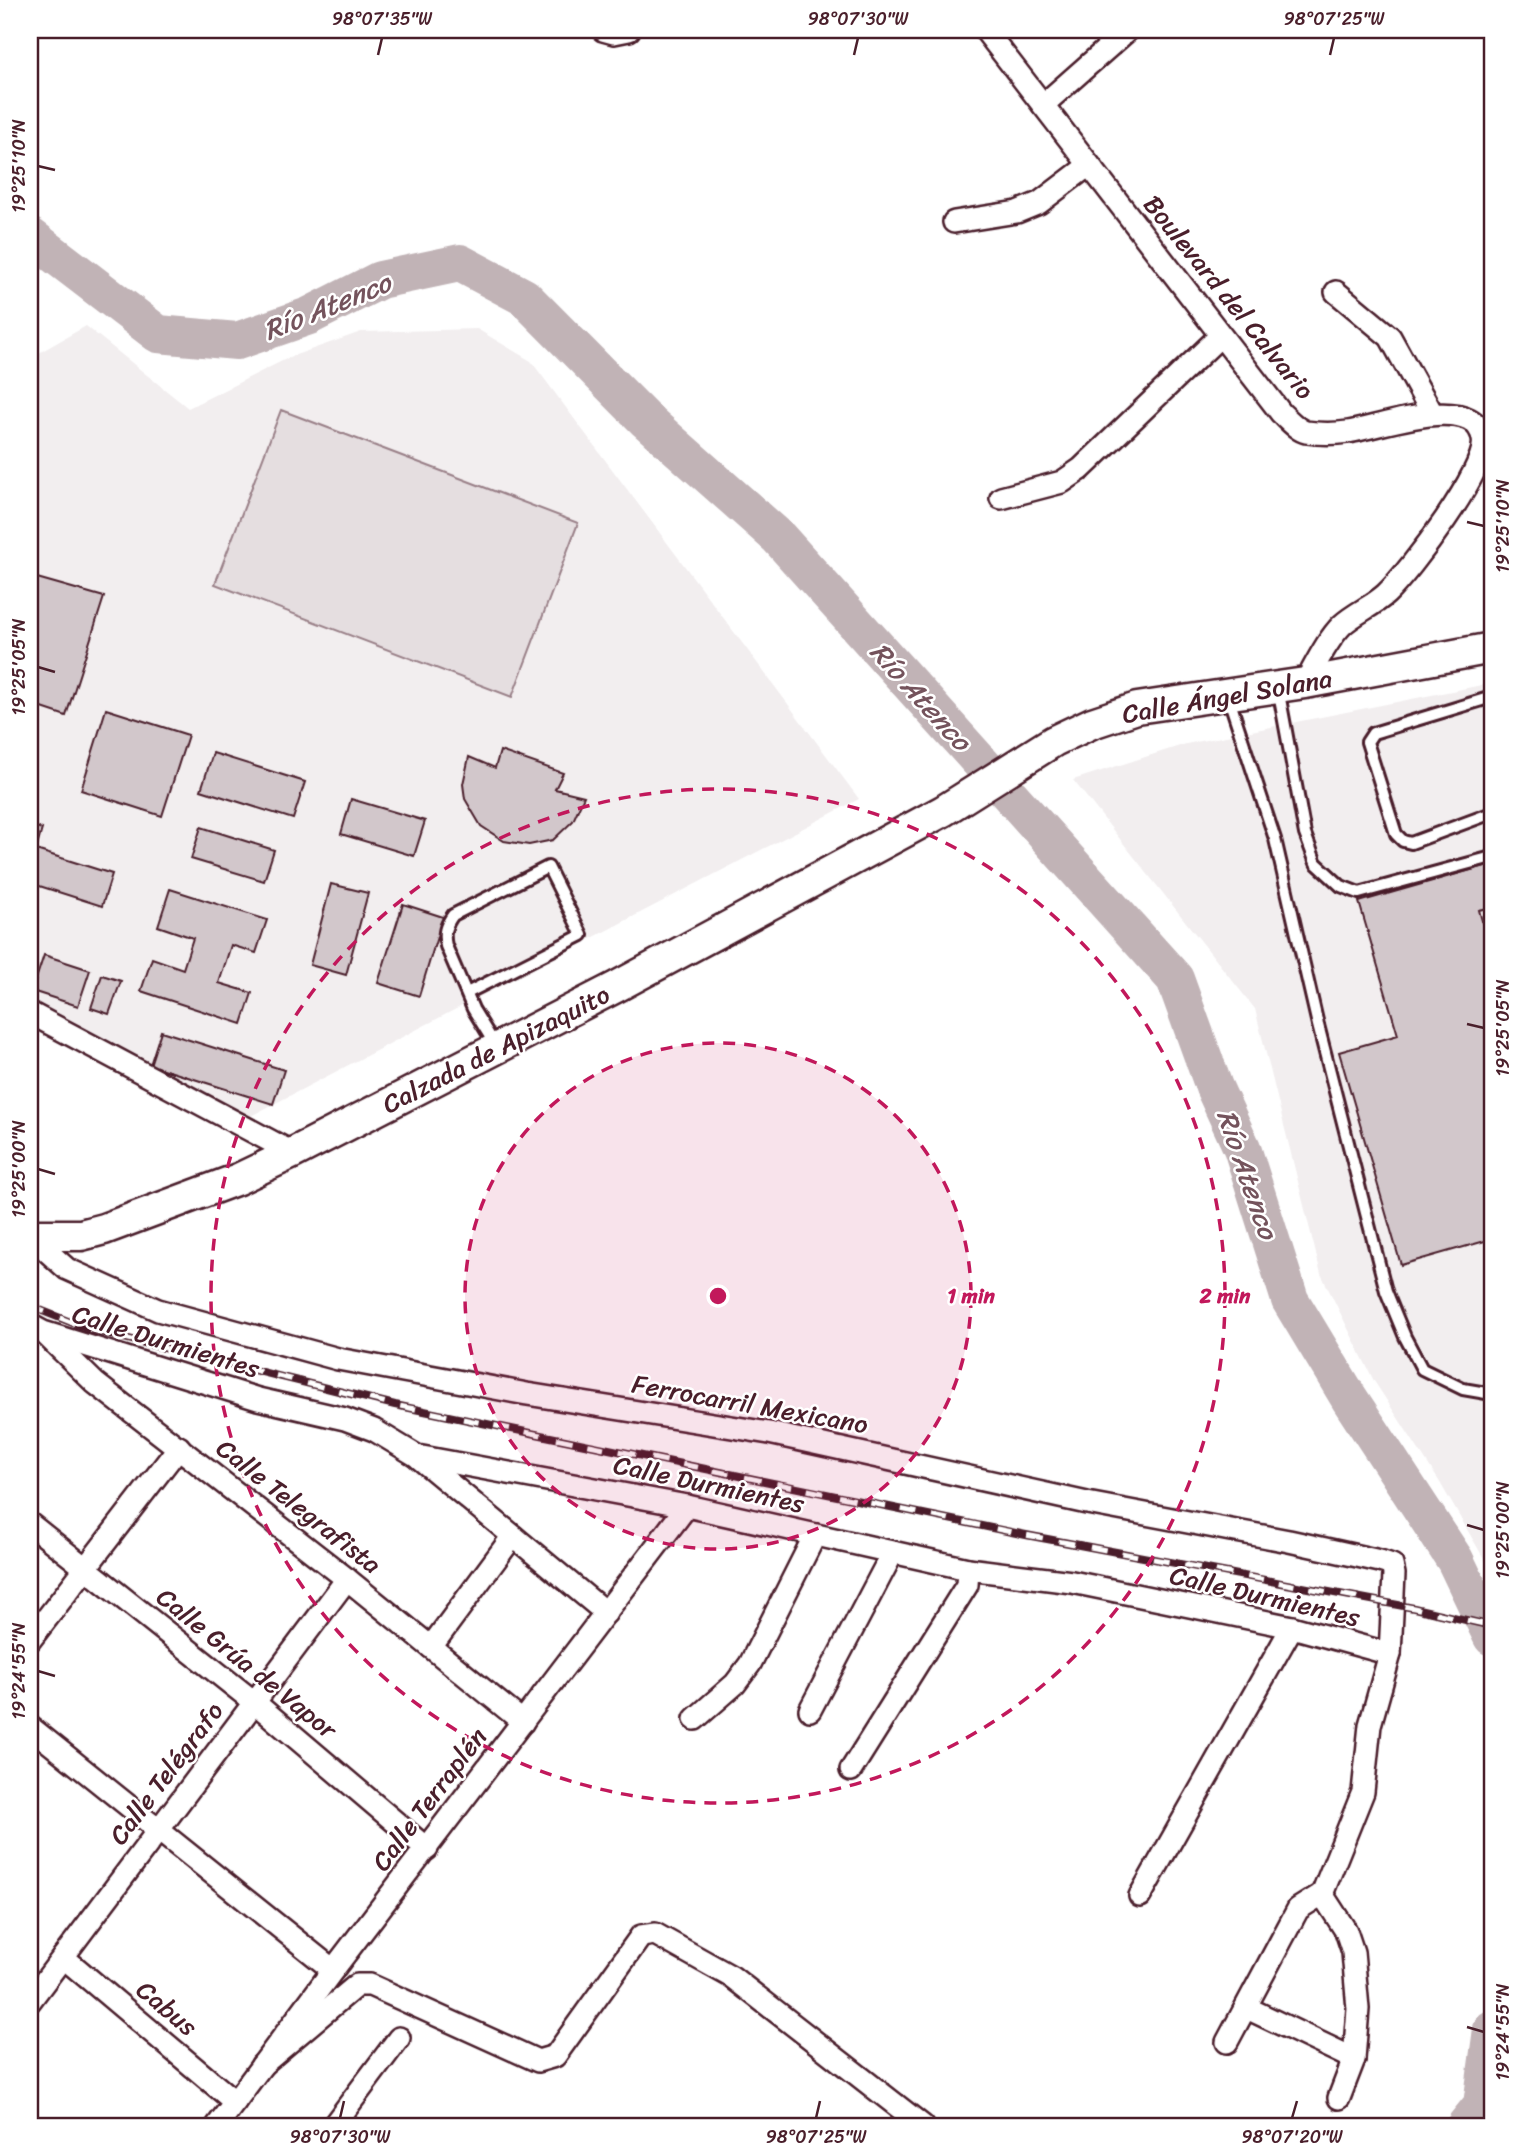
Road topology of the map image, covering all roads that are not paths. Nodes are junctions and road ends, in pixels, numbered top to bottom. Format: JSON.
{"nodes":[{"id":1,"x":603,"y":30,"type":"edge"},
{"id":2,"x":629,"y":30,"type":"edge"},
{"id":3,"x":985,"y":30,"type":"edge"},
{"id":4,"x":1128,"y":30,"type":"edge"},
{"id":5,"x":1043,"y":106,"type":"junction"},
{"id":6,"x":1089,"y":165,"type":"junction"},
{"id":7,"x":954,"y":222,"type":"dead end"},
{"id":8,"x":1336,"y":292,"type":"dead end"},
{"id":9,"x":1220,"y":336,"type":"junction"},
{"id":10,"x":1432,"y":414,"type":"junction"},
{"id":11,"x":1488,"y":446,"type":"edge"},
{"id":12,"x":1001,"y":498,"type":"dead end"},
{"id":13,"x":1492,"y":648,"type":"edge"},
{"id":14,"x":1291,"y":685,"type":"junction"},
{"id":15,"x":1227,"y":694,"type":"junction"},
{"id":16,"x":1492,"y":697,"type":"edge"},
{"id":17,"x":943,"y":811,"type":"joint"},
{"id":18,"x":1492,"y":813,"type":"edge"},
{"id":19,"x":1492,"y":857,"type":"edge"},
{"id":20,"x":467,"y":993,"type":"junction"},
{"id":21,"x":30,"y":1013,"type":"edge"},
{"id":22,"x":497,"y":1048,"type":"junction"},
{"id":23,"x":293,"y":1153,"type":"junction"},
{"id":24,"x":30,"y":1235,"type":"edge"},
{"id":25,"x":37,"y":1329,"type":"edge"},
{"id":26,"x":1492,"y":1394,"type":"edge"},
{"id":27,"x":179,"y":1447,"type":"junction"},
{"id":28,"x":417,"y":1456,"type":"junction"},
{"id":29,"x":687,"y":1506,"type":"junction"},
{"id":30,"x":30,"y":1524,"type":"edge"},
{"id":31,"x":815,"y":1535,"type":"junction"},
{"id":32,"x":513,"y":1536,"type":"junction"},
{"id":33,"x":893,"y":1552,"type":"junction"},
{"id":34,"x":85,"y":1569,"type":"junction"},
{"id":35,"x":968,"y":1569,"type":"junction"},
{"id":36,"x":347,"y":1579,"type":"junction"},
{"id":37,"x":606,"y":1613,"type":"junction"},
{"id":38,"x":1292,"y":1628,"type":"junction"},
{"id":39,"x":30,"y":1640,"type":"edge"},
{"id":40,"x":430,"y":1647,"type":"junction"},
{"id":41,"x":1390,"y":1654,"type":"junction"},
{"id":42,"x":254,"y":1702,"type":"junction"},
{"id":43,"x":810,"y":1710,"type":"dead end"},
{"id":44,"x":695,"y":1719,"type":"dead end"},
{"id":45,"x":523,"y":1722,"type":"junction"},
{"id":46,"x":30,"y":1727,"type":"edge"},
{"id":47,"x":851,"y":1770,"type":"dead end"},
{"id":48,"x":159,"y":1829,"type":"junction"},
{"id":49,"x":426,"y":1849,"type":"junction"},
{"id":50,"x":1322,"y":1894,"type":"junction"},
{"id":51,"x":1140,"y":1895,"type":"dead end"},
{"id":52,"x":63,"y":1957,"type":"junction"},
{"id":53,"x":333,"y":1970,"type":"junction"},
{"id":54,"x":30,"y":2001,"type":"edge"},
{"id":55,"x":1247,"y":2008,"type":"junction"},
{"id":56,"x":399,"y":2038,"type":"dead end"},
{"id":57,"x":1227,"y":2042,"type":"dead end"},
{"id":58,"x":1354,"y":2059,"type":"junction"},
{"id":59,"x":262,"y":2065,"type":"junction"},
{"id":60,"x":1339,"y":2098,"type":"dead end"},
{"id":61,"x":235,"y":2102,"type":"junction"},
{"id":62,"x":217,"y":2126,"type":"edge"},
{"id":63,"x":333,"y":2126,"type":"edge"},
{"id":64,"x":923,"y":2126,"type":"edge"}],
"edges":[{"from":1,"to":2,"type":"street"},
{"from":3,"to":5,"type":"street","name":"Boulevard del Calvario"},
{"from":4,"to":5,"type":"street"},
{"from":5,"to":6,"type":"street","name":"Boulevard del Calvario"},
{"from":6,"to":7,"type":"street"},
{"from":6,"to":9,"type":"street","name":"Boulevard del Calvario"},
{"from":8,"to":10,"type":"street"},
{"from":9,"to":10,"type":"street","name":"Boulevard del Calvario"},
{"from":9,"to":12,"type":"street"},
{"from":10,"to":11,"type":"street","name":"Boulevard del Calvario"},
{"from":11,"to":14,"type":"street","name":"Boulevard del Calvario"},
{"from":13,"to":14,"type":"main road","name":"Calle Ángel Solana"},
{"from":14,"to":15,"type":"main road","name":"Calle Ángel Solana"},
{"from":14,"to":19,"type":"lane"},
{"from":15,"to":17,"type":"main road","name":"Calle Ángel Solana"},
{"from":15,"to":26,"type":"lane"},
{"from":16,"to":18,"type":"lane"},
{"from":17,"to":22,"type":"main road","name":"Calzada de Apizaquito"},
{"from":20,"to":20,"type":"lane"},
{"from":20,"to":22,"type":"lane"},
{"from":21,"to":23,"type":"street"},
{"from":22,"to":23,"type":"main road","name":"Calzada de Apizaquito"},
{"from":23,"to":24,"type":"main road","name":"Calzada de Apizaquito"},
{"from":24,"to":41,"type":"street","name":"Ferrocarril Mexicano"},
{"from":25,"to":27,"type":"street","name":"Calle Telegrafista"},
{"from":25,"to":28,"type":"street","name":"Calle Durmientes"},
{"from":27,"to":34,"type":"street"},
{"from":27,"to":36,"type":"street","name":"Calle Telegrafista"},
{"from":28,"to":29,"type":"street","name":"Calle Durmientes"},
{"from":28,"to":32,"type":"street"},
{"from":29,"to":31,"type":"street","name":"Calle Durmientes"},
{"from":29,"to":37,"type":"street","name":"Calle Terraplén"},
{"from":30,"to":34,"type":"street","name":"Calle Grúa de Vapor"},
{"from":31,"to":33,"type":"street","name":"Calle Durmientes"},
{"from":31,"to":44,"type":"street"},
{"from":32,"to":37,"type":"street"},
{"from":32,"to":40,"type":"street"},
{"from":33,"to":35,"type":"street","name":"Calle Durmientes"},
{"from":33,"to":43,"type":"street"},
{"from":34,"to":39,"type":"street"},
{"from":34,"to":42,"type":"street","name":"Calle Grúa de Vapor"},
{"from":35,"to":38,"type":"street","name":"Calle Durmientes"},
{"from":35,"to":47,"type":"street"},
{"from":36,"to":40,"type":"street","name":"Calle Telegrafista"},
{"from":36,"to":42,"type":"street","name":"Calle Telégrafo"},
{"from":37,"to":45,"type":"street","name":"Calle Terraplén"},
{"from":38,"to":41,"type":"street","name":"Calle Durmientes"},
{"from":38,"to":51,"type":"street"},
{"from":40,"to":45,"type":"street","name":"Calle Telegrafista"},
{"from":41,"to":50,"type":"street","name":"Ferrocarril Mexicano"},
{"from":42,"to":48,"type":"street","name":"Calle Telégrafo"},
{"from":42,"to":49,"type":"street","name":"Calle Grúa de Vapor"},
{"from":45,"to":49,"type":"street","name":"Calle Terraplén"},
{"from":46,"to":48,"type":"street"},
{"from":48,"to":52,"type":"street","name":"Calle Telégrafo"},
{"from":48,"to":53,"type":"street"},
{"from":49,"to":53,"type":"street","name":"Calle Terraplén"},
{"from":50,"to":55,"type":"street"},
{"from":50,"to":58,"type":"street"},
{"from":52,"to":54,"type":"street","name":"Calle Telégrafo"},
{"from":52,"to":61,"type":"street","name":"Cabus"},
{"from":53,"to":59,"type":"street","name":"Calle Terraplén"},
{"from":55,"to":57,"type":"street"},
{"from":55,"to":58,"type":"street"},
{"from":56,"to":63,"type":"street"},
{"from":58,"to":60,"type":"street"},
{"from":59,"to":61,"type":"street","name":"Calle Terraplén"},
{"from":59,"to":64,"type":"street"},
{"from":61,"to":62,"type":"street","name":"Calle Terraplén"}]}
